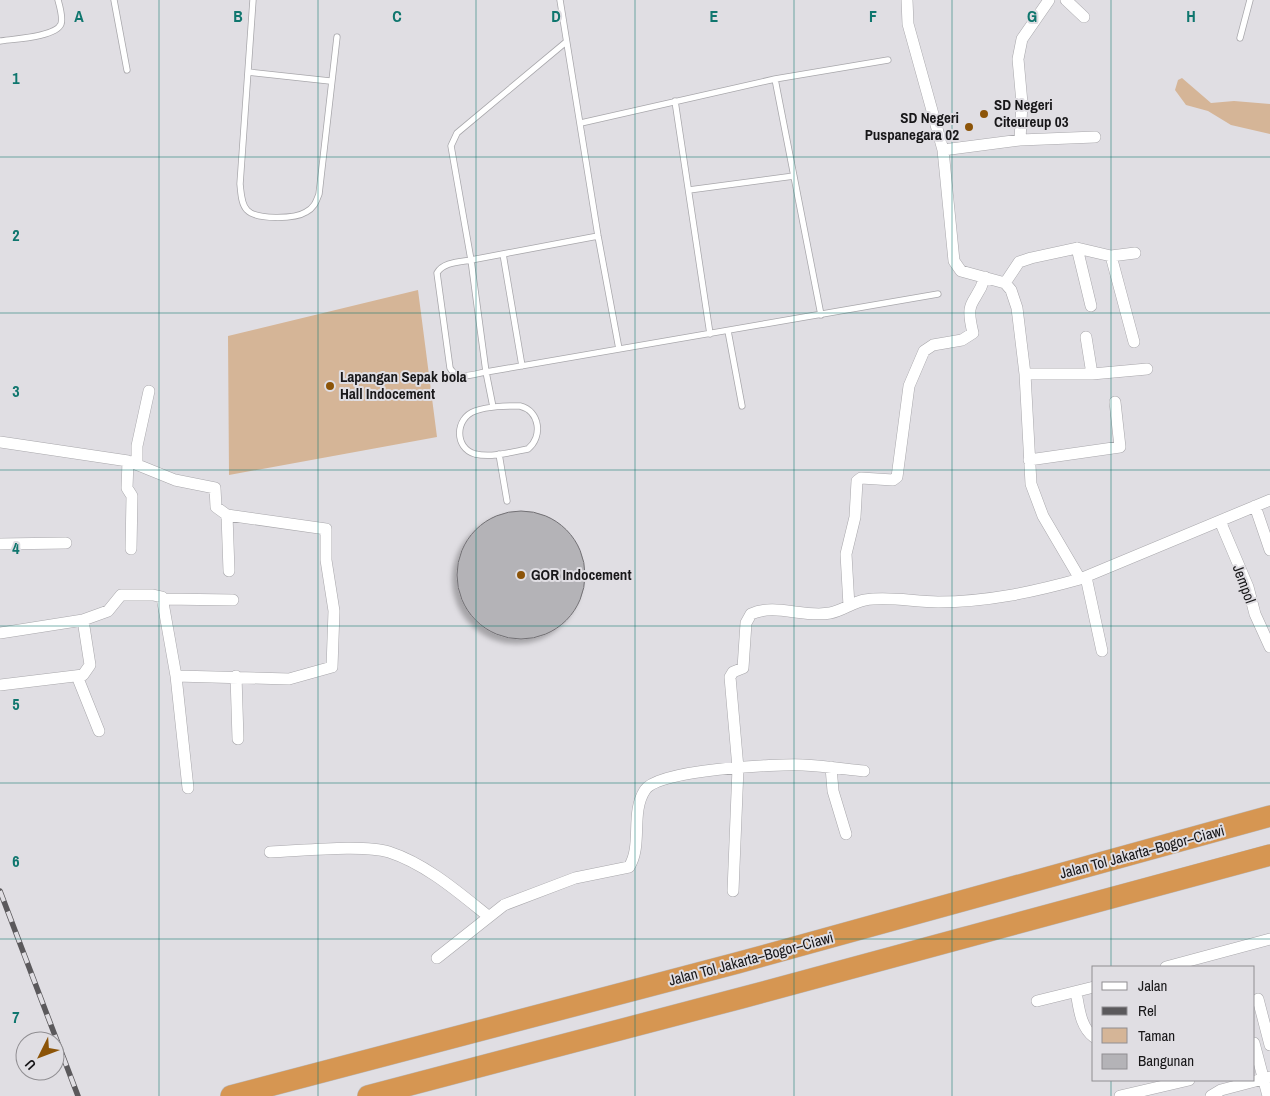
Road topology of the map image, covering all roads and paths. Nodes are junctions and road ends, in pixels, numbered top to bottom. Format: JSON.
{"nodes":[{"id":1,"x":58,"y":0,"type":"edge"},
{"id":2,"x":114,"y":0,"type":"edge"},
{"id":3,"x":253,"y":0,"type":"edge"},
{"id":4,"x":560,"y":0,"type":"edge"},
{"id":5,"x":907,"y":0,"type":"edge"},
{"id":6,"x":1049,"y":0,"type":"edge"},
{"id":7,"x":1066,"y":0,"type":"edge"},
{"id":8,"x":1250,"y":0,"type":"edge"},
{"id":9,"x":1084,"y":17,"type":"dead end"},
{"id":10,"x":337,"y":37,"type":"dead end"},
{"id":11,"x":1240,"y":38,"type":"dead end"},
{"id":12,"x":0,"y":40,"type":"edge"},
{"id":13,"x":566,"y":42,"type":"junction"},
{"id":14,"x":888,"y":60,"type":"dead end"},
{"id":15,"x":127,"y":70,"type":"dead end"},
{"id":16,"x":248,"y":72,"type":"junction"},
{"id":17,"x":775,"y":79,"type":"junction"},
{"id":18,"x":330,"y":81,"type":"junction"},
{"id":19,"x":675,"y":101,"type":"junction"},
{"id":20,"x":580,"y":123,"type":"junction"},
{"id":21,"x":1095,"y":137,"type":"dead end"},
{"id":22,"x":1020,"y":140,"type":"junction"},
{"id":23,"x":943,"y":150,"type":"junction"},
{"id":24,"x":794,"y":176,"type":"junction"},
{"id":25,"x":689,"y":190,"type":"junction"},
{"id":26,"x":598,"y":236,"type":"junction"},
{"id":27,"x":1077,"y":248,"type":"junction"},
{"id":28,"x":1135,"y":253,"type":"dead end"},
{"id":29,"x":504,"y":254,"type":"junction"},
{"id":30,"x":1111,"y":256,"type":"junction"},
{"id":31,"x":471,"y":260,"type":"junction"},
{"id":32,"x":985,"y":277,"type":"junction"},
{"id":33,"x":1005,"y":283,"type":"junction"},
{"id":34,"x":938,"y":294,"type":"dead end"},
{"id":35,"x":1091,"y":306,"type":"dead end"},
{"id":36,"x":821,"y":315,"type":"junction"},
{"id":37,"x":728,"y":331,"type":"junction"},
{"id":38,"x":710,"y":334,"type":"junction"},
{"id":39,"x":1086,"y":337,"type":"dead end"},
{"id":40,"x":1134,"y":342,"type":"dead end"},
{"id":41,"x":619,"y":349,"type":"junction"},
{"id":42,"x":522,"y":366,"type":"junction"},
{"id":43,"x":1147,"y":368,"type":"dead end"},
{"id":44,"x":486,"y":372,"type":"junction"},
{"id":45,"x":1025,"y":374,"type":"junction"},
{"id":46,"x":1092,"y":374,"type":"junction"},
{"id":47,"x":149,"y":391,"type":"dead end"},
{"id":48,"x":1115,"y":402,"type":"dead end"},
{"id":49,"x":742,"y":406,"type":"dead end"},
{"id":50,"x":493,"y":407,"type":"junction"},
{"id":51,"x":0,"y":442,"type":"edge"},
{"id":52,"x":499,"y":454,"type":"junction"},
{"id":53,"x":1029,"y":460,"type":"junction"},
{"id":54,"x":132,"y":462,"type":"junction"},
{"id":55,"x":507,"y":500,"type":"dead end"},
{"id":56,"x":1270,"y":500,"type":"edge"},
{"id":57,"x":1255,"y":506,"type":"junction"},
{"id":58,"x":227,"y":514,"type":"junction"},
{"id":59,"x":1220,"y":521,"type":"junction"},
{"id":60,"x":66,"y":543,"type":"dead end"},
{"id":61,"x":0,"y":544,"type":"edge"},
{"id":62,"x":131,"y":549,"type":"dead end"},
{"id":63,"x":1270,"y":550,"type":"edge"},
{"id":64,"x":229,"y":571,"type":"dead end"},
{"id":65,"x":1083,"y":578,"type":"junction"},
{"id":66,"x":164,"y":600,"type":"junction"},
{"id":67,"x":233,"y":600,"type":"dead end"},
{"id":68,"x":849,"y":606,"type":"junction"},
{"id":69,"x":84,"y":620,"type":"junction"},
{"id":70,"x":0,"y":633,"type":"edge"},
{"id":71,"x":1270,"y":647,"type":"edge"},
{"id":72,"x":1102,"y":651,"type":"dead end"},
{"id":73,"x":77,"y":676,"type":"junction"},
{"id":74,"x":176,"y":676,"type":"junction"},
{"id":75,"x":236,"y":676,"type":"junction"},
{"id":76,"x":0,"y":686,"type":"edge"},
{"id":77,"x":99,"y":731,"type":"dead end"},
{"id":78,"x":238,"y":739,"type":"dead end"},
{"id":79,"x":831,"y":767,"type":"junction"},
{"id":80,"x":738,"y":768,"type":"junction"},
{"id":81,"x":864,"y":771,"type":"dead end"},
{"id":82,"x":188,"y":788,"type":"dead end"},
{"id":83,"x":1270,"y":816,"type":"edge"},
{"id":84,"x":846,"y":834,"type":"dead end"},
{"id":85,"x":270,"y":852,"type":"dead end"},
{"id":86,"x":1270,"y":855,"type":"edge"},
{"id":87,"x":733,"y":891,"type":"dead end"},
{"id":88,"x":488,"y":916,"type":"junction"},
{"id":89,"x":1270,"y":939,"type":"edge"},
{"id":90,"x":437,"y":958,"type":"dead end"},
{"id":91,"x":1203,"y":962,"type":"edge"},
{"id":92,"x":1173,"y":966,"type":"edge"},
{"id":93,"x":1092,"y":988,"type":"edge"},
{"id":94,"x":1076,"y":992,"type":"junction"},
{"id":95,"x":1270,"y":996,"type":"edge"},
{"id":96,"x":1256,"y":999,"type":"edge"},
{"id":97,"x":1037,"y":1002,"type":"dead end"},
{"id":98,"x":1092,"y":1035,"type":"edge"},
{"id":99,"x":1270,"y":1045,"type":"edge"},
{"id":100,"x":1255,"y":1046,"type":"edge"},
{"id":101,"x":1261,"y":1063,"type":"edge"},
{"id":102,"x":1267,"y":1078,"type":"edge"},
{"id":103,"x":1185,"y":1081,"type":"edge"},
{"id":104,"x":231,"y":1096,"type":"edge"},
{"id":105,"x":368,"y":1096,"type":"edge"},
{"id":106,"x":1120,"y":1096,"type":"edge"},
{"id":107,"x":1211,"y":1096,"type":"edge"},
{"id":108,"x":1268,"y":1096,"type":"edge"}],
"edges":[{"from":1,"to":12,"type":"lane"},
{"from":2,"to":15,"type":"lane"},
{"from":3,"to":16,"type":"lane"},
{"from":4,"to":13,"type":"lane"},
{"from":5,"to":23,"type":"street"},
{"from":6,"to":22,"type":"street"},
{"from":7,"to":9,"type":"street"},
{"from":8,"to":11,"type":"lane"},
{"from":10,"to":18,"type":"lane"},
{"from":13,"to":20,"type":"lane"},
{"from":13,"to":31,"type":"lane"},
{"from":14,"to":17,"type":"lane"},
{"from":16,"to":18,"type":"lane"},
{"from":16,"to":18,"type":"lane"},
{"from":17,"to":19,"type":"lane"},
{"from":17,"to":24,"type":"lane"},
{"from":19,"to":20,"type":"lane"},
{"from":19,"to":25,"type":"lane"},
{"from":20,"to":26,"type":"lane"},
{"from":21,"to":22,"type":"street"},
{"from":22,"to":23,"type":"street"},
{"from":23,"to":32,"type":"street"},
{"from":24,"to":25,"type":"lane"},
{"from":24,"to":36,"type":"lane"},
{"from":25,"to":38,"type":"lane"},
{"from":26,"to":29,"type":"lane"},
{"from":26,"to":41,"type":"lane"},
{"from":27,"to":30,"type":"street"},
{"from":27,"to":33,"type":"street"},
{"from":27,"to":35,"type":"street"},
{"from":28,"to":30,"type":"street"},
{"from":29,"to":31,"type":"lane"},
{"from":29,"to":42,"type":"lane"},
{"from":30,"to":40,"type":"street"},
{"from":31,"to":44,"type":"lane"},
{"from":31,"to":44,"type":"lane"},
{"from":32,"to":33,"type":"street"},
{"from":32,"to":68,"type":"street"},
{"from":33,"to":45,"type":"street"},
{"from":34,"to":36,"type":"lane"},
{"from":36,"to":37,"type":"lane"},
{"from":37,"to":38,"type":"lane"},
{"from":37,"to":49,"type":"lane"},
{"from":38,"to":41,"type":"lane"},
{"from":39,"to":46,"type":"street"},
{"from":41,"to":42,"type":"lane"},
{"from":42,"to":44,"type":"lane"},
{"from":43,"to":46,"type":"street"},
{"from":44,"to":50,"type":"lane"},
{"from":45,"to":46,"type":"street"},
{"from":45,"to":53,"type":"street"},
{"from":47,"to":54,"type":"street"},
{"from":48,"to":53,"type":"street"},
{"from":50,"to":52,"type":"lane"},
{"from":50,"to":52,"type":"lane"},
{"from":51,"to":54,"type":"street"},
{"from":52,"to":55,"type":"lane"},
{"from":53,"to":65,"type":"street"},
{"from":54,"to":58,"type":"street"},
{"from":54,"to":62,"type":"street"},
{"from":56,"to":57,"type":"street"},
{"from":57,"to":59,"type":"street"},
{"from":57,"to":63,"type":"street"},
{"from":58,"to":64,"type":"street"},
{"from":58,"to":75,"type":"street"},
{"from":59,"to":65,"type":"street"},
{"from":59,"to":71,"type":"street","name":"Jempol"},
{"from":60,"to":61,"type":"street"},
{"from":65,"to":68,"type":"street"},
{"from":65,"to":72,"type":"street"},
{"from":66,"to":67,"type":"street"},
{"from":66,"to":69,"type":"street"},
{"from":66,"to":74,"type":"street"},
{"from":68,"to":80,"type":"street"},
{"from":69,"to":70,"type":"street"},
{"from":69,"to":73,"type":"street"},
{"from":73,"to":76,"type":"street"},
{"from":73,"to":77,"type":"street"},
{"from":74,"to":75,"type":"street"},
{"from":74,"to":82,"type":"street"},
{"from":75,"to":78,"type":"street"},
{"from":79,"to":80,"type":"street"},
{"from":79,"to":81,"type":"street"},
{"from":79,"to":84,"type":"street"},
{"from":80,"to":87,"type":"street"},
{"from":80,"to":88,"type":"street"},
{"from":83,"to":104,"type":"highway","name":"Jalan Tol Jakarta–Bogor–Ciawi"},
{"from":85,"to":88,"type":"street"},
{"from":86,"to":105,"type":"highway"},
{"from":88,"to":90,"type":"street"},
{"from":89,"to":91,"type":"street"},
{"from":91,"to":92,"type":"street"},
{"from":93,"to":94,"type":"street"},
{"from":94,"to":97,"type":"street"},
{"from":94,"to":98,"type":"street"},
{"from":95,"to":96,"type":"street"},
{"from":96,"to":99,"type":"street"},
{"from":100,"to":101,"type":"street"},
{"from":101,"to":102,"type":"street"},
{"from":102,"to":107,"type":"street"},
{"from":102,"to":108,"type":"street"},
{"from":103,"to":106,"type":"street"}]}
